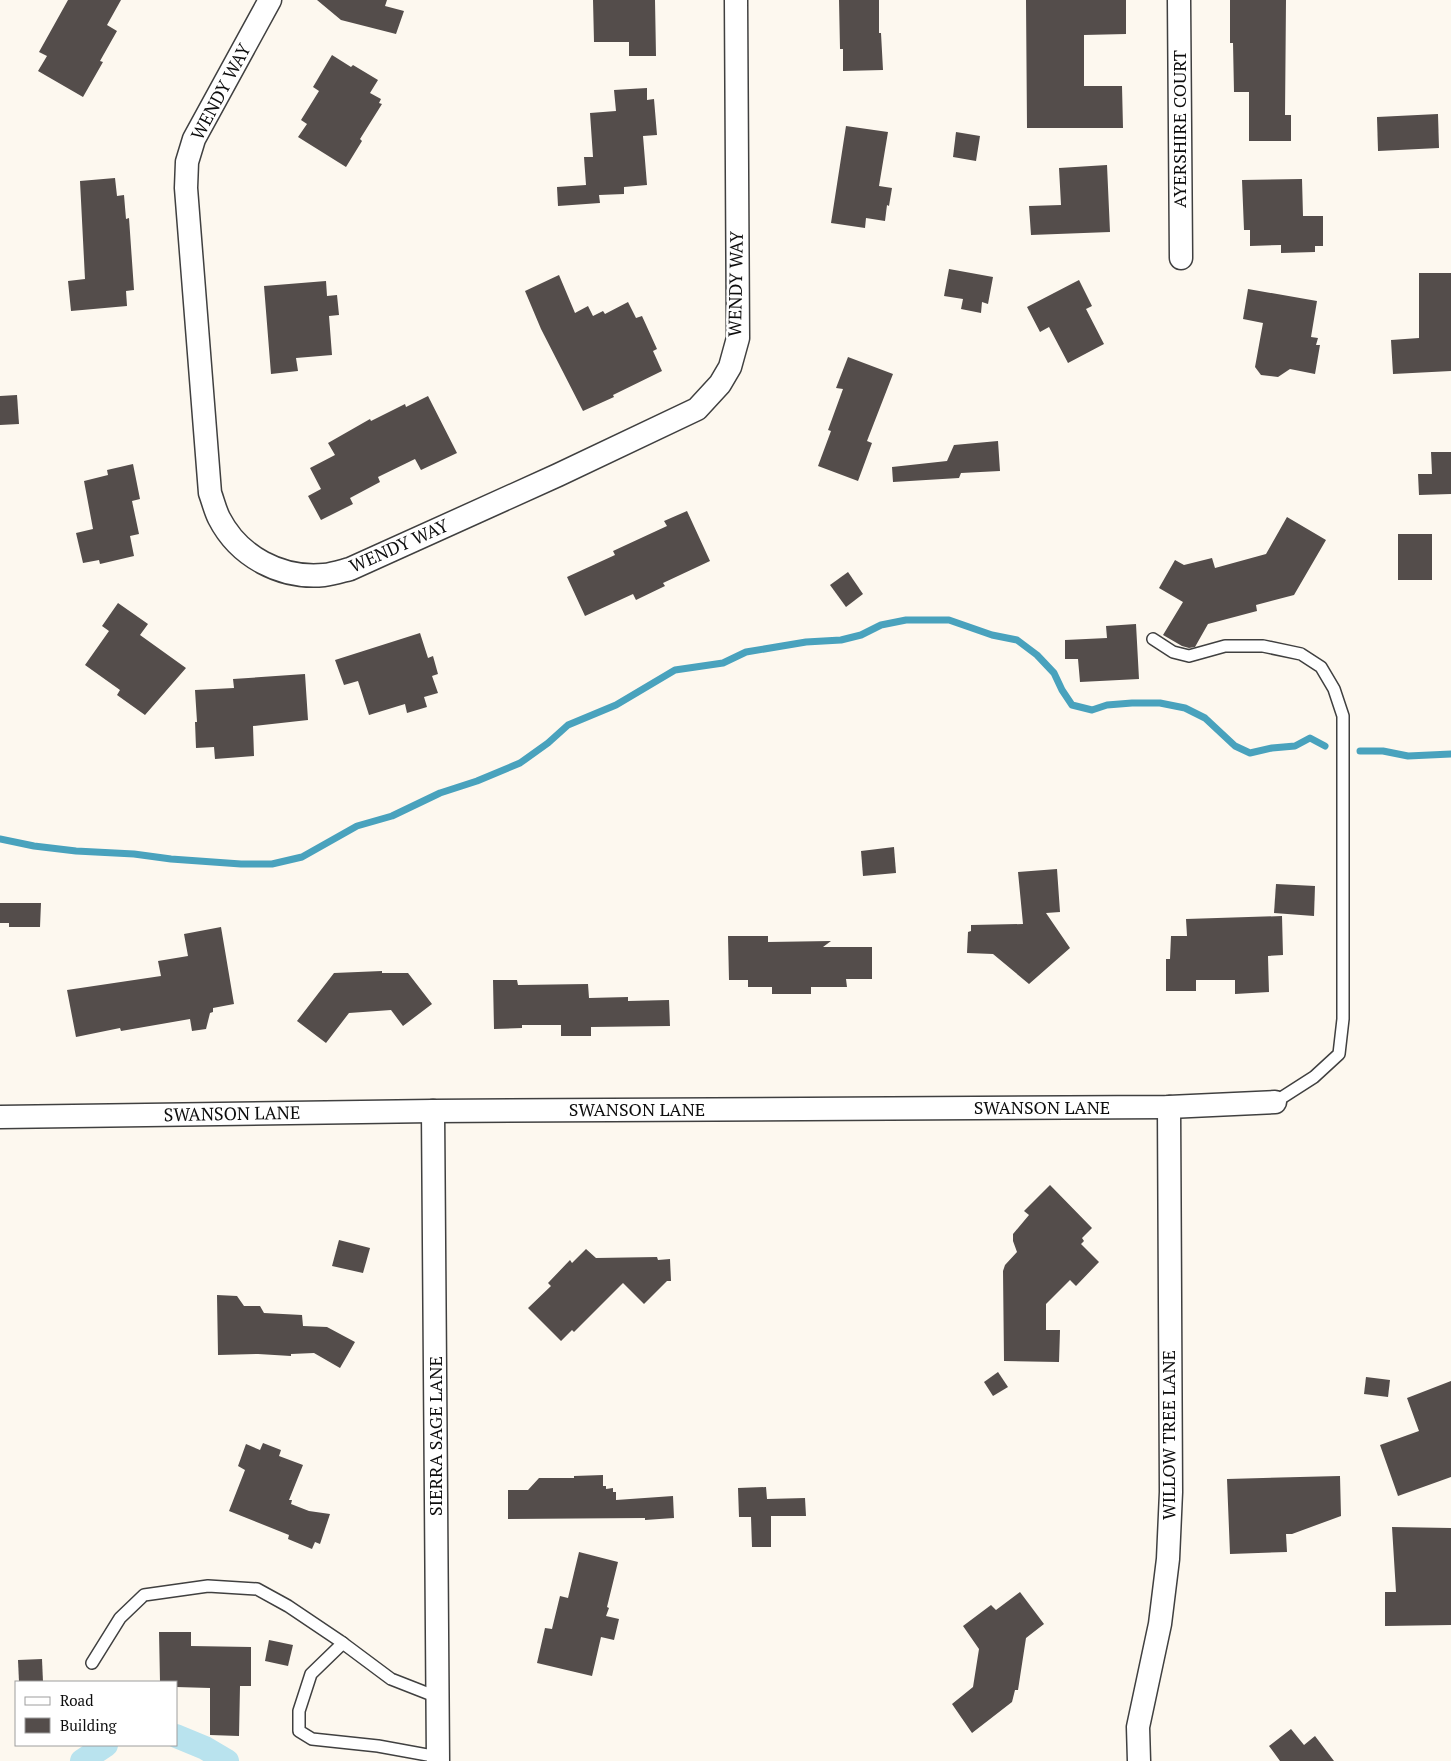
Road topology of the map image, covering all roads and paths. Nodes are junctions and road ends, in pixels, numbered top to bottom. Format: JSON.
{"nodes":[{"id":1,"x":270,"y":0,"type":"edge"},
{"id":2,"x":736,"y":0,"type":"edge"},
{"id":3,"x":1179,"y":0,"type":"edge"},
{"id":4,"x":1181,"y":258,"type":"dead end"},
{"id":5,"x":1153,"y":639,"type":"dead end"},
{"id":6,"x":1275,"y":1102,"type":"joint"},
{"id":7,"x":1169,"y":1107,"type":"junction"},
{"id":8,"x":433,"y":1111,"type":"junction"},
{"id":9,"x":0,"y":1117,"type":"edge"},
{"id":10,"x":342,"y":1643,"type":"junction"},
{"id":11,"x":92,"y":1663,"type":"dead end"},
{"id":12,"x":437,"y":1697,"type":"junction"},
{"id":13,"x":438,"y":1759,"type":"edge"},
{"id":14,"x":1139,"y":1761,"type":"edge"}],
"edges":[{"from":1,"to":2,"type":"street","name":"WENDY WAY"},
{"from":3,"to":4,"type":"street","name":"AYERSHIRE COURT"},
{"from":5,"to":6,"type":"lane"},
{"from":6,"to":7,"type":"street","name":"SWANSON LANE"},
{"from":7,"to":8,"type":"street","name":"SWANSON LANE"},
{"from":7,"to":14,"type":"street","name":"WILLOW TREE LANE"},
{"from":8,"to":9,"type":"street","name":"SWANSON LANE"},
{"from":8,"to":12,"type":"street","name":"SIERRA SAGE LANE"},
{"from":10,"to":11,"type":"lane"},
{"from":10,"to":12,"type":"lane"},
{"from":10,"to":13,"type":"lane"},
{"from":12,"to":13,"type":"street","name":"SIERRA SAGE LANE"}]}
